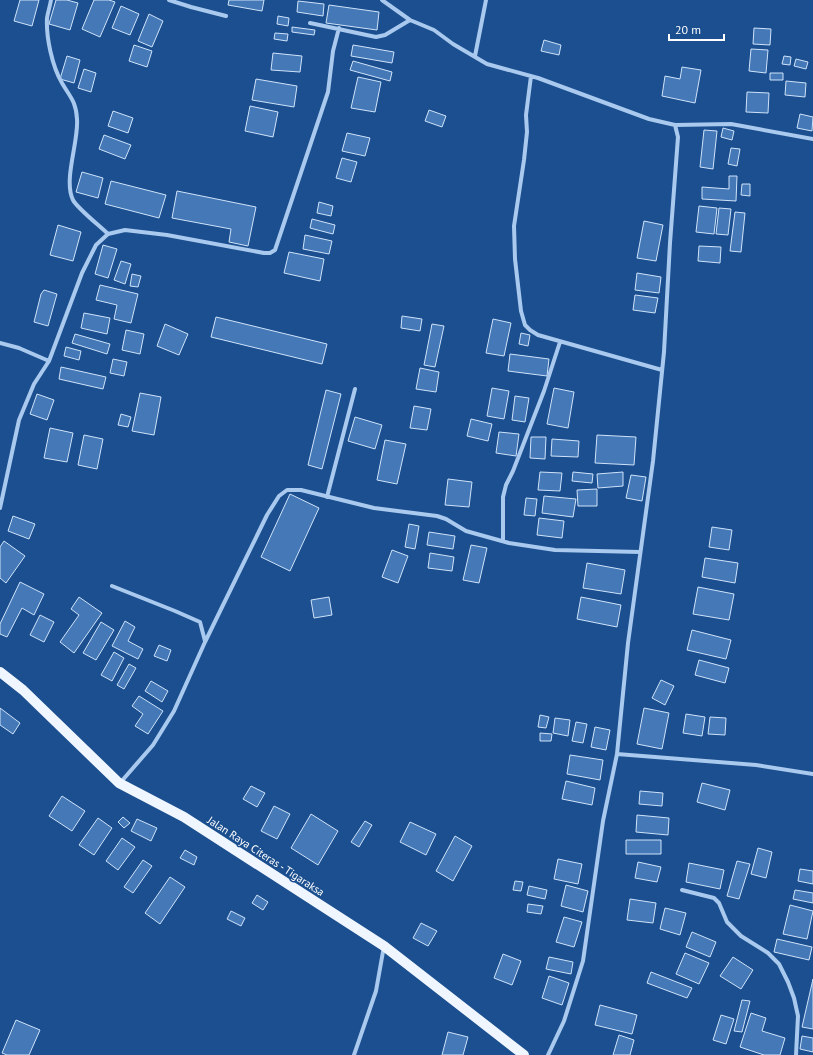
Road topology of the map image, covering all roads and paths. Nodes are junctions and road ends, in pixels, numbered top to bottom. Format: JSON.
{"nodes":[{"id":1,"x":52,"y":0,"type":"edge"},
{"id":2,"x":169,"y":0,"type":"edge"},
{"id":3,"x":382,"y":0,"type":"edge"},
{"id":4,"x":486,"y":0,"type":"edge"},
{"id":5,"x":226,"y":16,"type":"dead end"},
{"id":6,"x":410,"y":20,"type":"junction"},
{"id":7,"x":310,"y":23,"type":"dead end"},
{"id":8,"x":339,"y":28,"type":"junction"},
{"id":9,"x":475,"y":56,"type":"junction"},
{"id":10,"x":531,"y":76,"type":"junction"},
{"id":11,"x":675,"y":125,"type":"junction"},
{"id":12,"x":813,"y":139,"type":"edge"},
{"id":13,"x":108,"y":234,"type":"junction"},
{"id":14,"x":560,"y":342,"type":"junction"},
{"id":15,"x":0,"y":343,"type":"edge"},
{"id":16,"x":49,"y":361,"type":"junction"},
{"id":17,"x":662,"y":370,"type":"junction"},
{"id":18,"x":355,"y":389,"type":"dead end"},
{"id":19,"x":327,"y":496,"type":"junction"},
{"id":20,"x":0,"y":508,"type":"edge"},
{"id":21,"x":503,"y":541,"type":"junction"},
{"id":22,"x":640,"y":552,"type":"junction"},
{"id":23,"x":112,"y":586,"type":"dead end"},
{"id":24,"x":205,"y":642,"type":"junction"},
{"id":25,"x":0,"y":672,"type":"edge"},
{"id":26,"x":617,"y":754,"type":"junction"},
{"id":27,"x":813,"y":774,"type":"edge"},
{"id":28,"x":119,"y":783,"type":"junction"},
{"id":29,"x":682,"y":890,"type":"dead end"},
{"id":30,"x":384,"y":946,"type":"junction"},
{"id":31,"x":354,"y":1055,"type":"edge"},
{"id":32,"x":524,"y":1055,"type":"edge"},
{"id":33,"x":548,"y":1055,"type":"edge"},
{"id":34,"x":796,"y":1055,"type":"edge"}],
"edges":[{"from":1,"to":13,"type":"street"},
{"from":2,"to":5,"type":"street"},
{"from":3,"to":6,"type":"street"},
{"from":4,"to":9,"type":"street"},
{"from":6,"to":8,"type":"street"},
{"from":6,"to":9,"type":"street"},
{"from":7,"to":8,"type":"street"},
{"from":8,"to":13,"type":"street"},
{"from":9,"to":10,"type":"street"},
{"from":10,"to":11,"type":"street"},
{"from":10,"to":14,"type":"street"},
{"from":11,"to":12,"type":"street"},
{"from":11,"to":17,"type":"street"},
{"from":13,"to":16,"type":"street"},
{"from":14,"to":17,"type":"street"},
{"from":14,"to":21,"type":"street"},
{"from":15,"to":16,"type":"street"},
{"from":16,"to":20,"type":"street"},
{"from":17,"to":22,"type":"street"},
{"from":18,"to":19,"type":"street"},
{"from":19,"to":21,"type":"street"},
{"from":19,"to":24,"type":"street"},
{"from":21,"to":22,"type":"street"},
{"from":22,"to":26,"type":"street"},
{"from":23,"to":24,"type":"street"},
{"from":24,"to":28,"type":"street"},
{"from":25,"to":28,"type":"main road","name":"Jalan Raya Citeras - Tigaraksa"},
{"from":26,"to":27,"type":"street"},
{"from":26,"to":33,"type":"street"},
{"from":28,"to":30,"type":"main road","name":"Jalan Raya Citeras - Tigaraksa"},
{"from":29,"to":34,"type":"street"},
{"from":30,"to":31,"type":"street"},
{"from":30,"to":32,"type":"main road","name":"Jalan Raya Citeras - Tigaraksa"}]}
